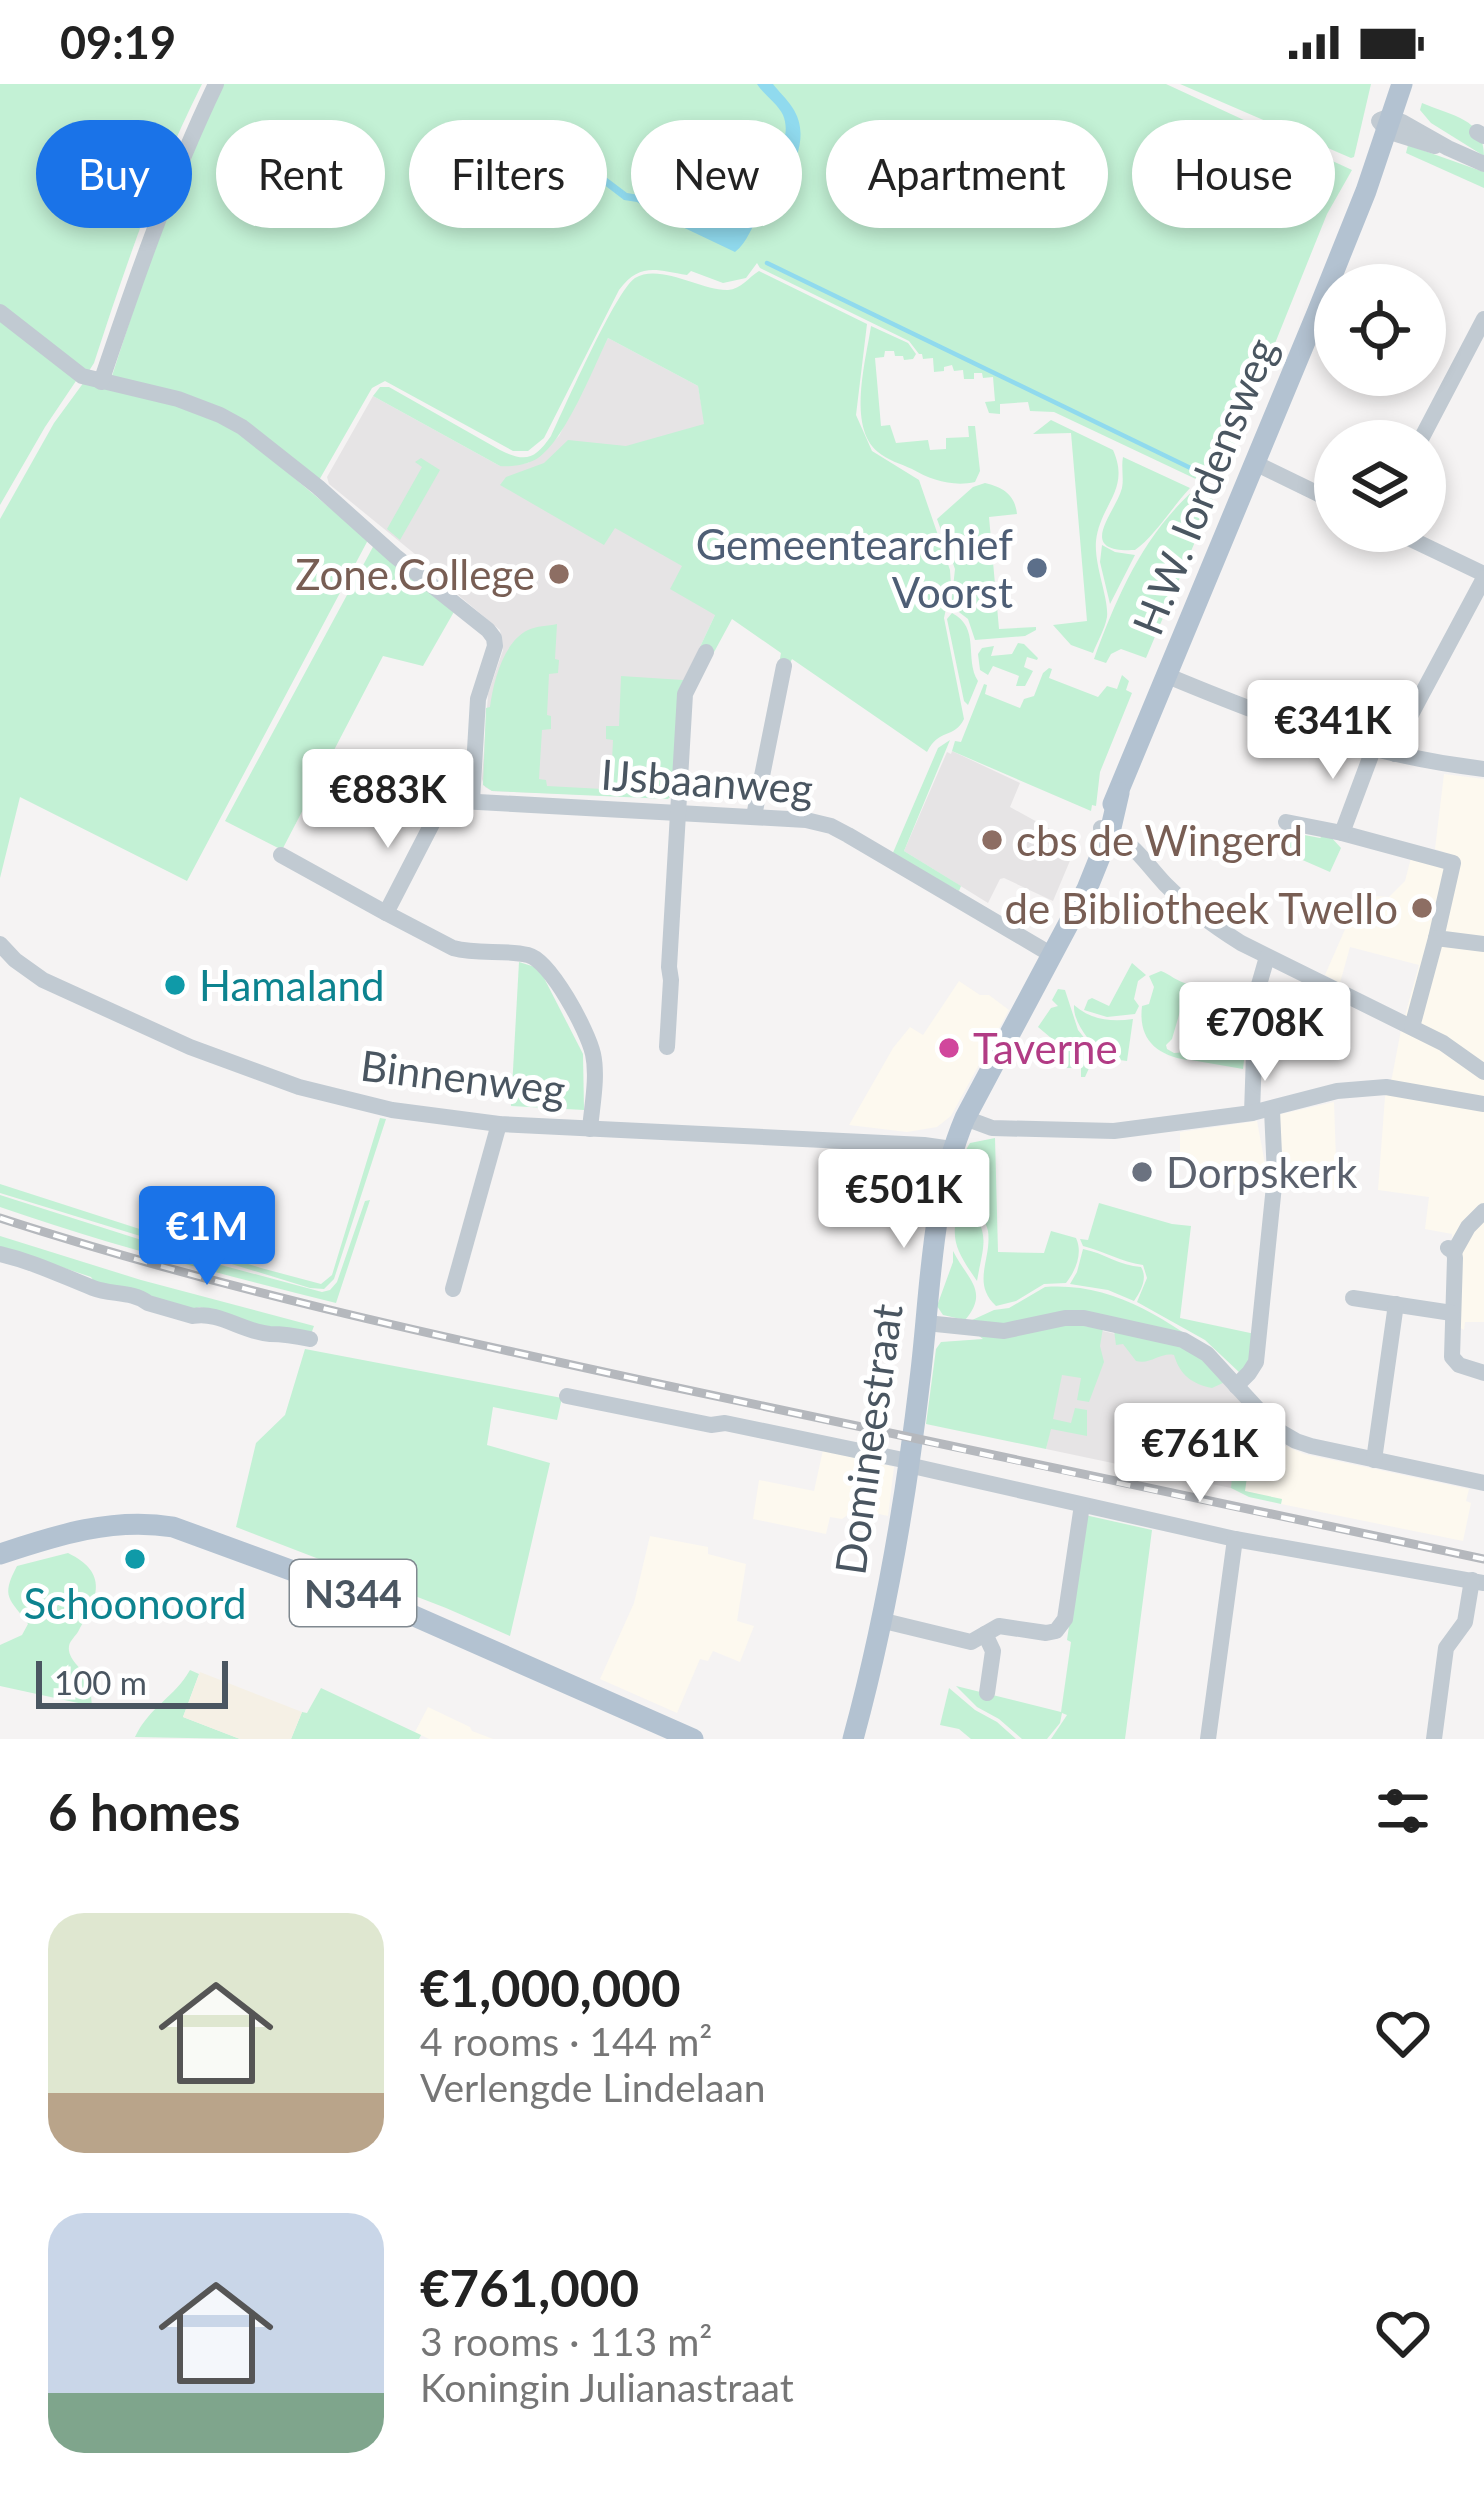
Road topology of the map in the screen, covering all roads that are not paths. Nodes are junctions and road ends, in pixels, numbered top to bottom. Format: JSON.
{"nodes":[{"id":1,"x":217,"y":84,"type":"edge"},
{"id":2,"x":1391,"y":84,"type":"edge"},
{"id":3,"x":1402,"y":84,"type":"edge"},
{"id":4,"x":1386,"y":123,"type":"junction"},
{"id":5,"x":1484,"y":164,"type":"edge"},
{"id":6,"x":0,"y":312,"type":"edge"},
{"id":7,"x":1483,"y":326,"type":"edge"},
{"id":8,"x":101,"y":382,"type":"junction"},
{"id":9,"x":1432,"y":420,"type":"edge"},
{"id":10,"x":1255,"y":463,"type":"junction"},
{"id":11,"x":1314,"y":492,"type":"edge"},
{"id":12,"x":1436,"y":552,"type":"edge"},
{"id":13,"x":1484,"y":576,"type":"edge"},
{"id":14,"x":706,"y":652,"type":"dead end"},
{"id":15,"x":784,"y":666,"type":"dead end"},
{"id":16,"x":1168,"y":676,"type":"junction"},
{"id":17,"x":1373,"y":750,"type":"junction"},
{"id":18,"x":1395,"y":754,"type":"junction"},
{"id":19,"x":1484,"y":769,"type":"edge"},
{"id":20,"x":472,"y":800,"type":"junction"},
{"id":21,"x":679,"y":813,"type":"junction"},
{"id":22,"x":754,"y":816,"type":"junction"},
{"id":23,"x":1286,"y":822,"type":"dead end"},
{"id":24,"x":1106,"y":830,"type":"junction"},
{"id":25,"x":1342,"y":833,"type":"junction"},
{"id":26,"x":281,"y":855,"type":"dead end"},
{"id":27,"x":386,"y":913,"type":"junction"},
{"id":28,"x":1436,"y":938,"type":"junction"},
{"id":29,"x":1484,"y":944,"type":"edge"},
{"id":30,"x":3,"y":953,"type":"edge"},
{"id":31,"x":1052,"y":955,"type":"junction"},
{"id":32,"x":1267,"y":957,"type":"junction"},
{"id":33,"x":1412,"y":1027,"type":"junction"},
{"id":34,"x":668,"y":1047,"type":"dead end"},
{"id":35,"x":1484,"y":1072,"type":"edge"},
{"id":36,"x":1484,"y":1104,"type":"edge"},
{"id":37,"x":1272,"y":1109,"type":"junction"},
{"id":38,"x":1252,"y":1113,"type":"junction"},
{"id":39,"x":965,"y":1118,"type":"junction"},
{"id":40,"x":499,"y":1124,"type":"junction"},
{"id":41,"x":590,"y":1129,"type":"junction"},
{"id":42,"x":952,"y":1149,"type":"junction"},
{"id":43,"x":1484,"y":1211,"type":"edge"},
{"id":44,"x":0,"y":1254,"type":"edge"},
{"id":45,"x":453,"y":1289,"type":"dead end"},
{"id":46,"x":1353,"y":1298,"type":"dead end"},
{"id":47,"x":1396,"y":1304,"type":"junction"},
{"id":48,"x":1452,"y":1312,"type":"junction"},
{"id":49,"x":926,"y":1323,"type":"junction"},
{"id":50,"x":310,"y":1339,"type":"dead end"},
{"id":51,"x":1484,"y":1373,"type":"edge"},
{"id":52,"x":1236,"y":1386,"type":"junction"},
{"id":53,"x":567,"y":1396,"type":"dead end"},
{"id":54,"x":1374,"y":1460,"type":"junction"},
{"id":55,"x":908,"y":1463,"type":"junction"},
{"id":56,"x":1484,"y":1483,"type":"edge"},
{"id":57,"x":1082,"y":1505,"type":"junction"},
{"id":58,"x":1235,"y":1539,"type":"junction"},
{"id":59,"x":0,"y":1554,"type":"edge"},
{"id":60,"x":1478,"y":1581,"type":"edge"},
{"id":61,"x":880,"y":1620,"type":"junction"},
{"id":62,"x":985,"y":1634,"type":"junction"},
{"id":63,"x":987,"y":1694,"type":"dead end"},
{"id":64,"x":693,"y":1739,"type":"edge"},
{"id":65,"x":853,"y":1739,"type":"edge"},
{"id":66,"x":1208,"y":1739,"type":"edge"},
{"id":67,"x":1434,"y":1739,"type":"edge"}],
"edges":[{"from":1,"to":8,"type":"street"},
{"from":2,"to":4,"type":"main road","name":"H.W. Iordensweg"},
{"from":3,"to":4,"type":"main road","name":"H.W. Iordensweg"},
{"from":4,"to":5,"type":"street"},
{"from":4,"to":10,"type":"main road","name":"H.W. Iordensweg"},
{"from":6,"to":8,"type":"street"},
{"from":7,"to":9,"type":"street"},
{"from":8,"to":20,"type":"street"},
{"from":10,"to":11,"type":"street"},
{"from":10,"to":16,"type":"main road","name":"H.W. Iordensweg"},
{"from":12,"to":13,"type":"street"},
{"from":13,"to":18,"type":"street"},
{"from":14,"to":21,"type":"street"},
{"from":15,"to":22,"type":"street"},
{"from":16,"to":17,"type":"street"},
{"from":16,"to":24,"type":"main road","name":"H.W. Iordensweg"},
{"from":17,"to":18,"type":"street"},
{"from":17,"to":25,"type":"street"},
{"from":18,"to":19,"type":"street"},
{"from":20,"to":21,"type":"street","name":"IJsbaanweg"},
{"from":20,"to":27,"type":"street"},
{"from":21,"to":22,"type":"street","name":"IJsbaanweg"},
{"from":21,"to":34,"type":"street"},
{"from":22,"to":31,"type":"street","name":"IJsbaanweg"},
{"from":23,"to":25,"type":"street"},
{"from":24,"to":31,"type":"main road","name":"H.W. Iordensweg"},
{"from":24,"to":32,"type":"street"},
{"from":25,"to":28,"type":"street"},
{"from":26,"to":27,"type":"street"},
{"from":27,"to":41,"type":"street"},
{"from":28,"to":29,"type":"street"},
{"from":28,"to":33,"type":"street"},
{"from":30,"to":40,"type":"street","name":"Binnenweg"},
{"from":31,"to":39,"type":"main road","name":"H.W. Iordensweg"},
{"from":32,"to":33,"type":"street"},
{"from":32,"to":38,"type":"street"},
{"from":33,"to":35,"type":"street"},
{"from":36,"to":37,"type":"street"},
{"from":37,"to":38,"type":"street"},
{"from":37,"to":52,"type":"street"},
{"from":38,"to":39,"type":"street"},
{"from":39,"to":42,"type":"main road","name":"H.W. Iordensweg"},
{"from":40,"to":41,"type":"street","name":"Binnenweg"},
{"from":40,"to":45,"type":"street"},
{"from":41,"to":42,"type":"street","name":"Binnenweg"},
{"from":42,"to":49,"type":"main road","name":"Domineestraat"},
{"from":43,"to":48,"type":"street"},
{"from":44,"to":50,"type":"street"},
{"from":46,"to":47,"type":"street"},
{"from":47,"to":48,"type":"street"},
{"from":47,"to":54,"type":"street"},
{"from":48,"to":51,"type":"street"},
{"from":49,"to":52,"type":"street"},
{"from":49,"to":55,"type":"main road","name":"Domineestraat"},
{"from":52,"to":54,"type":"street"},
{"from":53,"to":55,"type":"street"},
{"from":54,"to":56,"type":"street"},
{"from":55,"to":57,"type":"street"},
{"from":55,"to":61,"type":"main road","name":"Domineestraat"},
{"from":57,"to":58,"type":"street"},
{"from":57,"to":62,"type":"street"},
{"from":58,"to":60,"type":"street"},
{"from":58,"to":66,"type":"street"},
{"from":59,"to":64,"type":"main road","number":"N344"},
{"from":60,"to":67,"type":"street"},
{"from":61,"to":62,"type":"street"},
{"from":61,"to":65,"type":"main road","name":"Domineestraat"},
{"from":62,"to":63,"type":"street"}]}
